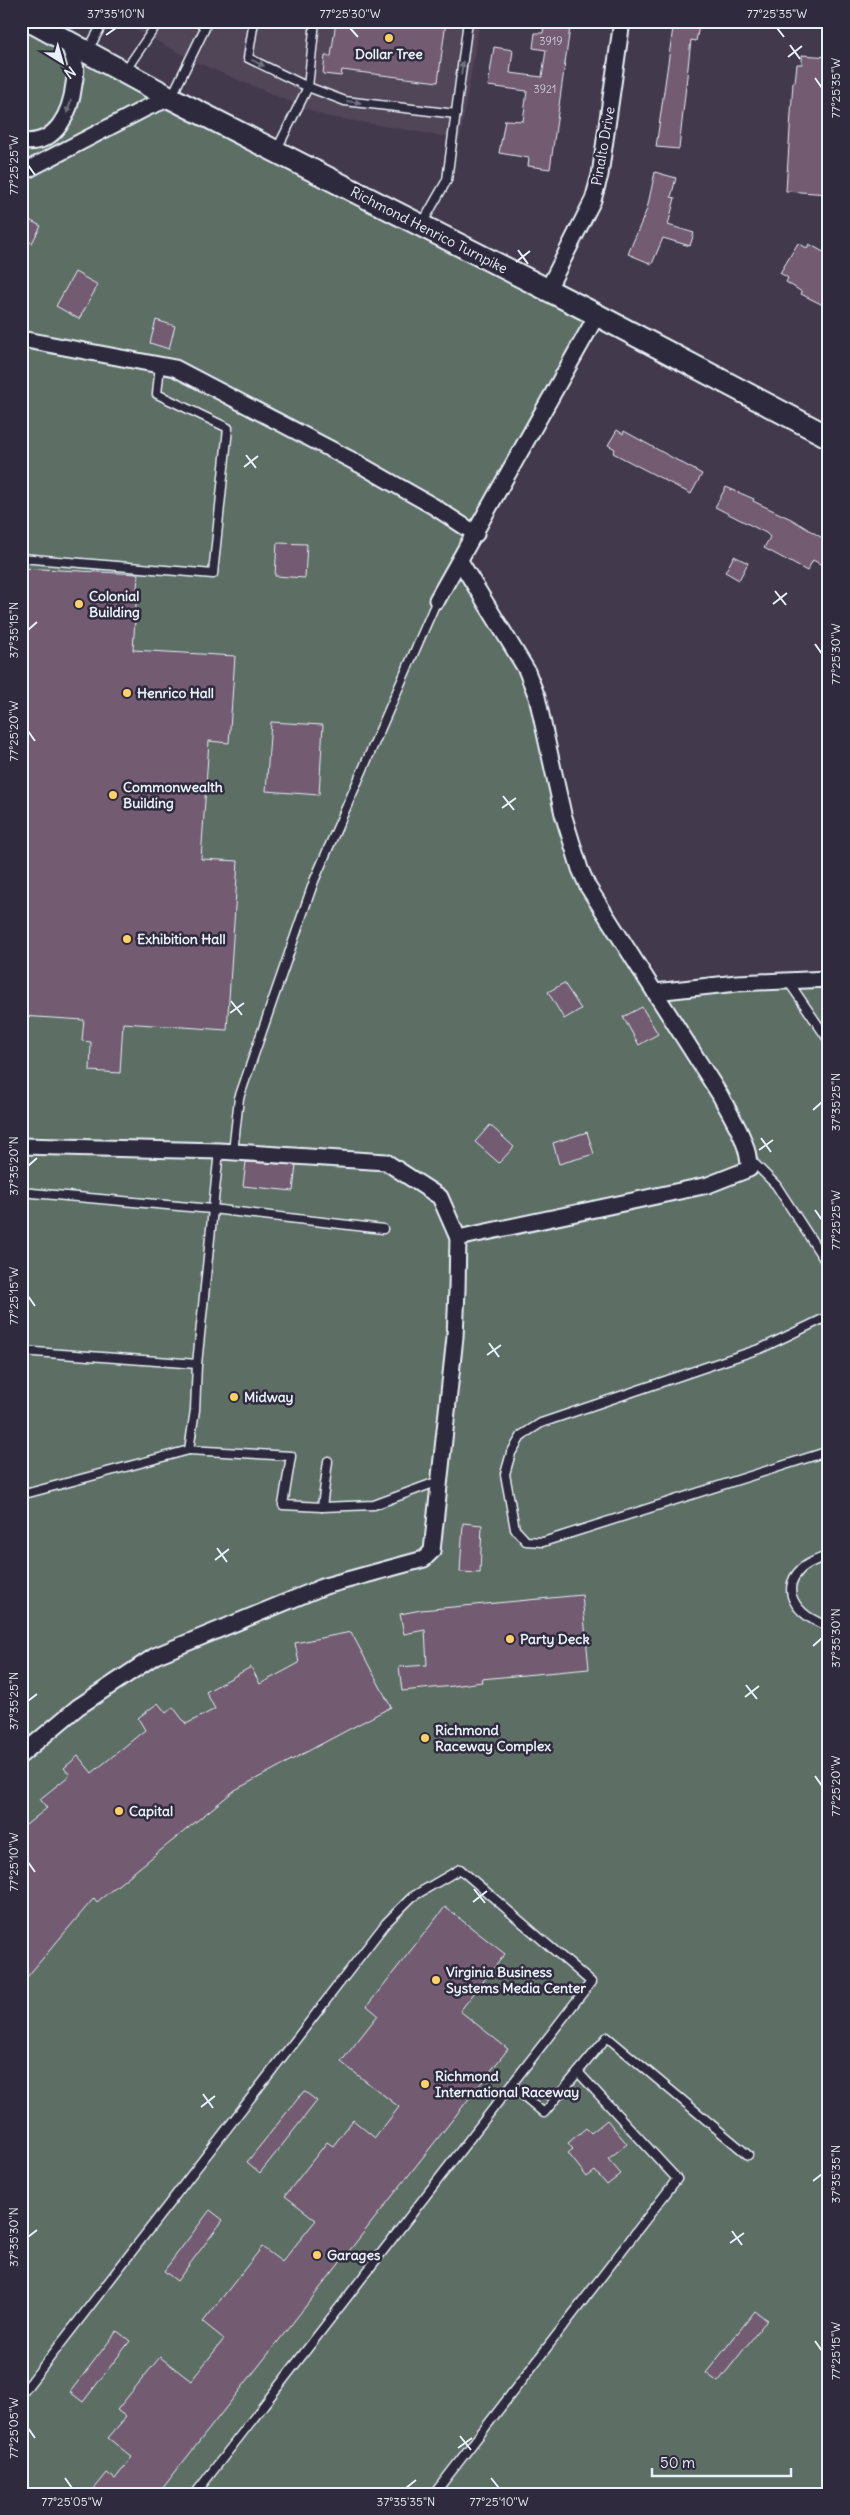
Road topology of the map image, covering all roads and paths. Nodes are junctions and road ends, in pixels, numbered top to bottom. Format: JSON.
{"nodes":[{"id":1,"x":30,"y":21,"type":"edge"},
{"id":2,"x":104,"y":21,"type":"edge"},
{"id":3,"x":159,"y":21,"type":"edge"},
{"id":4,"x":198,"y":21,"type":"edge"},
{"id":5,"x":254,"y":21,"type":"edge"},
{"id":6,"x":315,"y":21,"type":"edge"},
{"id":7,"x":468,"y":21,"type":"edge"},
{"id":8,"x":622,"y":21,"type":"edge"},
{"id":9,"x":77,"y":47,"type":"junction"},
{"id":10,"x":124,"y":73,"type":"junction"},
{"id":11,"x":308,"y":87,"type":"junction"},
{"id":12,"x":171,"y":98,"type":"junction"},
{"id":13,"x":456,"y":114,"type":"junction"},
{"id":14,"x":25,"y":142,"type":"edge"},
{"id":15,"x":70,"y":146,"type":"junction"},
{"id":16,"x":276,"y":152,"type":"junction"},
{"id":17,"x":21,"y":173,"type":"edge"},
{"id":18,"x":421,"y":226,"type":"junction"},
{"id":19,"x":547,"y":290,"type":"junction"},
{"id":20,"x":597,"y":315,"type":"junction"},
{"id":21,"x":21,"y":339,"type":"edge"},
{"id":22,"x":160,"y":365,"type":"junction"},
{"id":23,"x":829,"y":437,"type":"edge"},
{"id":24,"x":476,"y":534,"type":"junction"},
{"id":25,"x":21,"y":558,"type":"edge"},
{"id":26,"x":460,"y":562,"type":"junction"},
{"id":27,"x":437,"y":600,"type":"joint"},
{"id":28,"x":829,"y":979,"type":"edge"},
{"id":29,"x":788,"y":981,"type":"junction"},
{"id":30,"x":655,"y":992,"type":"junction"},
{"id":31,"x":829,"y":1041,"type":"edge"},
{"id":32,"x":21,"y":1146,"type":"edge"},
{"id":33,"x":226,"y":1151,"type":"junction"},
{"id":34,"x":749,"y":1158,"type":"junction"},
{"id":35,"x":21,"y":1192,"type":"edge"},
{"id":36,"x":212,"y":1209,"type":"junction"},
{"id":37,"x":383,"y":1229,"type":"dead end"},
{"id":38,"x":458,"y":1238,"type":"junction"},
{"id":39,"x":829,"y":1267,"type":"edge"},
{"id":40,"x":829,"y":1316,"type":"edge"},
{"id":41,"x":21,"y":1351,"type":"edge"},
{"id":42,"x":197,"y":1364,"type":"junction"},
{"id":43,"x":190,"y":1450,"type":"junction"},
{"id":44,"x":829,"y":1451,"type":"edge"},
{"id":45,"x":328,"y":1461,"type":"dead end"},
{"id":46,"x":439,"y":1482,"type":"junction"},
{"id":47,"x":21,"y":1495,"type":"edge"},
{"id":48,"x":322,"y":1508,"type":"junction"},
{"id":49,"x":829,"y":1555,"type":"edge"},
{"id":50,"x":829,"y":1626,"type":"edge"},
{"id":51,"x":21,"y":1755,"type":"edge"},
{"id":52,"x":578,"y":2072,"type":"junction"},
{"id":53,"x":512,"y":2086,"type":"junction"},
{"id":54,"x":748,"y":2155,"type":"dead end"},
{"id":55,"x":21,"y":2395,"type":"edge"},
{"id":56,"x":195,"y":2494,"type":"edge"},
{"id":57,"x":434,"y":2494,"type":"edge"}],
"edges":[{"from":1,"to":9,"type":"main road","name":"Richmond Henrico Turnpike"},
{"from":2,"to":9,"type":"lane"},
{"from":3,"to":10,"type":"lane"},
{"from":4,"to":12,"type":"lane"},
{"from":5,"to":11,"type":"lane","one_way":true},
{"from":6,"to":11,"type":"lane"},
{"from":13,"to":7,"type":"lane","one_way":true},
{"from":8,"to":19,"type":"street","name":"Pinalto Drive"},
{"from":9,"to":10,"type":"main road","name":"Richmond Henrico Turnpike"},
{"from":9,"to":14,"type":"street","one_way":true},
{"from":10,"to":12,"type":"main road","name":"Richmond Henrico Turnpike"},
{"from":11,"to":13,"type":"lane","one_way":true},
{"from":11,"to":16,"type":"lane"},
{"from":12,"to":15,"type":"street"},
{"from":12,"to":16,"type":"main road","name":"Richmond Henrico Turnpike"},
{"from":13,"to":18,"type":"lane"},
{"from":14,"to":15,"type":"street"},
{"from":15,"to":17,"type":"street"},
{"from":16,"to":18,"type":"main road","name":"Richmond Henrico Turnpike"},
{"from":18,"to":19,"type":"main road","name":"Richmond Henrico Turnpike"},
{"from":19,"to":20,"type":"main road","name":"Richmond Henrico Turnpike"},
{"from":20,"to":23,"type":"main road","name":"Richmond Henrico Turnpike"},
{"from":20,"to":24,"type":"street"},
{"from":21,"to":22,"type":"street"},
{"from":22,"to":24,"type":"street"},
{"from":22,"to":25,"type":"lane"},
{"from":24,"to":26,"type":"street"},
{"from":26,"to":27,"type":"street"},
{"from":26,"to":30,"type":"street"},
{"from":27,"to":33,"type":"lane"},
{"from":28,"to":29,"type":"street"},
{"from":29,"to":30,"type":"street"},
{"from":29,"to":31,"type":"lane"},
{"from":30,"to":34,"type":"street"},
{"from":32,"to":33,"type":"street"},
{"from":33,"to":36,"type":"lane"},
{"from":33,"to":38,"type":"street"},
{"from":34,"to":38,"type":"street"},
{"from":34,"to":39,"type":"lane"},
{"from":35,"to":36,"type":"lane"},
{"from":36,"to":37,"type":"lane"},
{"from":36,"to":42,"type":"lane"},
{"from":38,"to":46,"type":"street"},
{"from":40,"to":44,"type":"lane"},
{"from":41,"to":42,"type":"lane"},
{"from":42,"to":43,"type":"lane"},
{"from":43,"to":47,"type":"lane"},
{"from":43,"to":48,"type":"lane"},
{"from":45,"to":48,"type":"lane"},
{"from":46,"to":48,"type":"lane"},
{"from":46,"to":51,"type":"street"},
{"from":49,"to":50,"type":"lane"},
{"from":52,"to":53,"type":"lane"},
{"from":52,"to":54,"type":"lane"},
{"from":52,"to":57,"type":"lane"},
{"from":53,"to":55,"type":"lane"},
{"from":53,"to":56,"type":"lane"}]}
